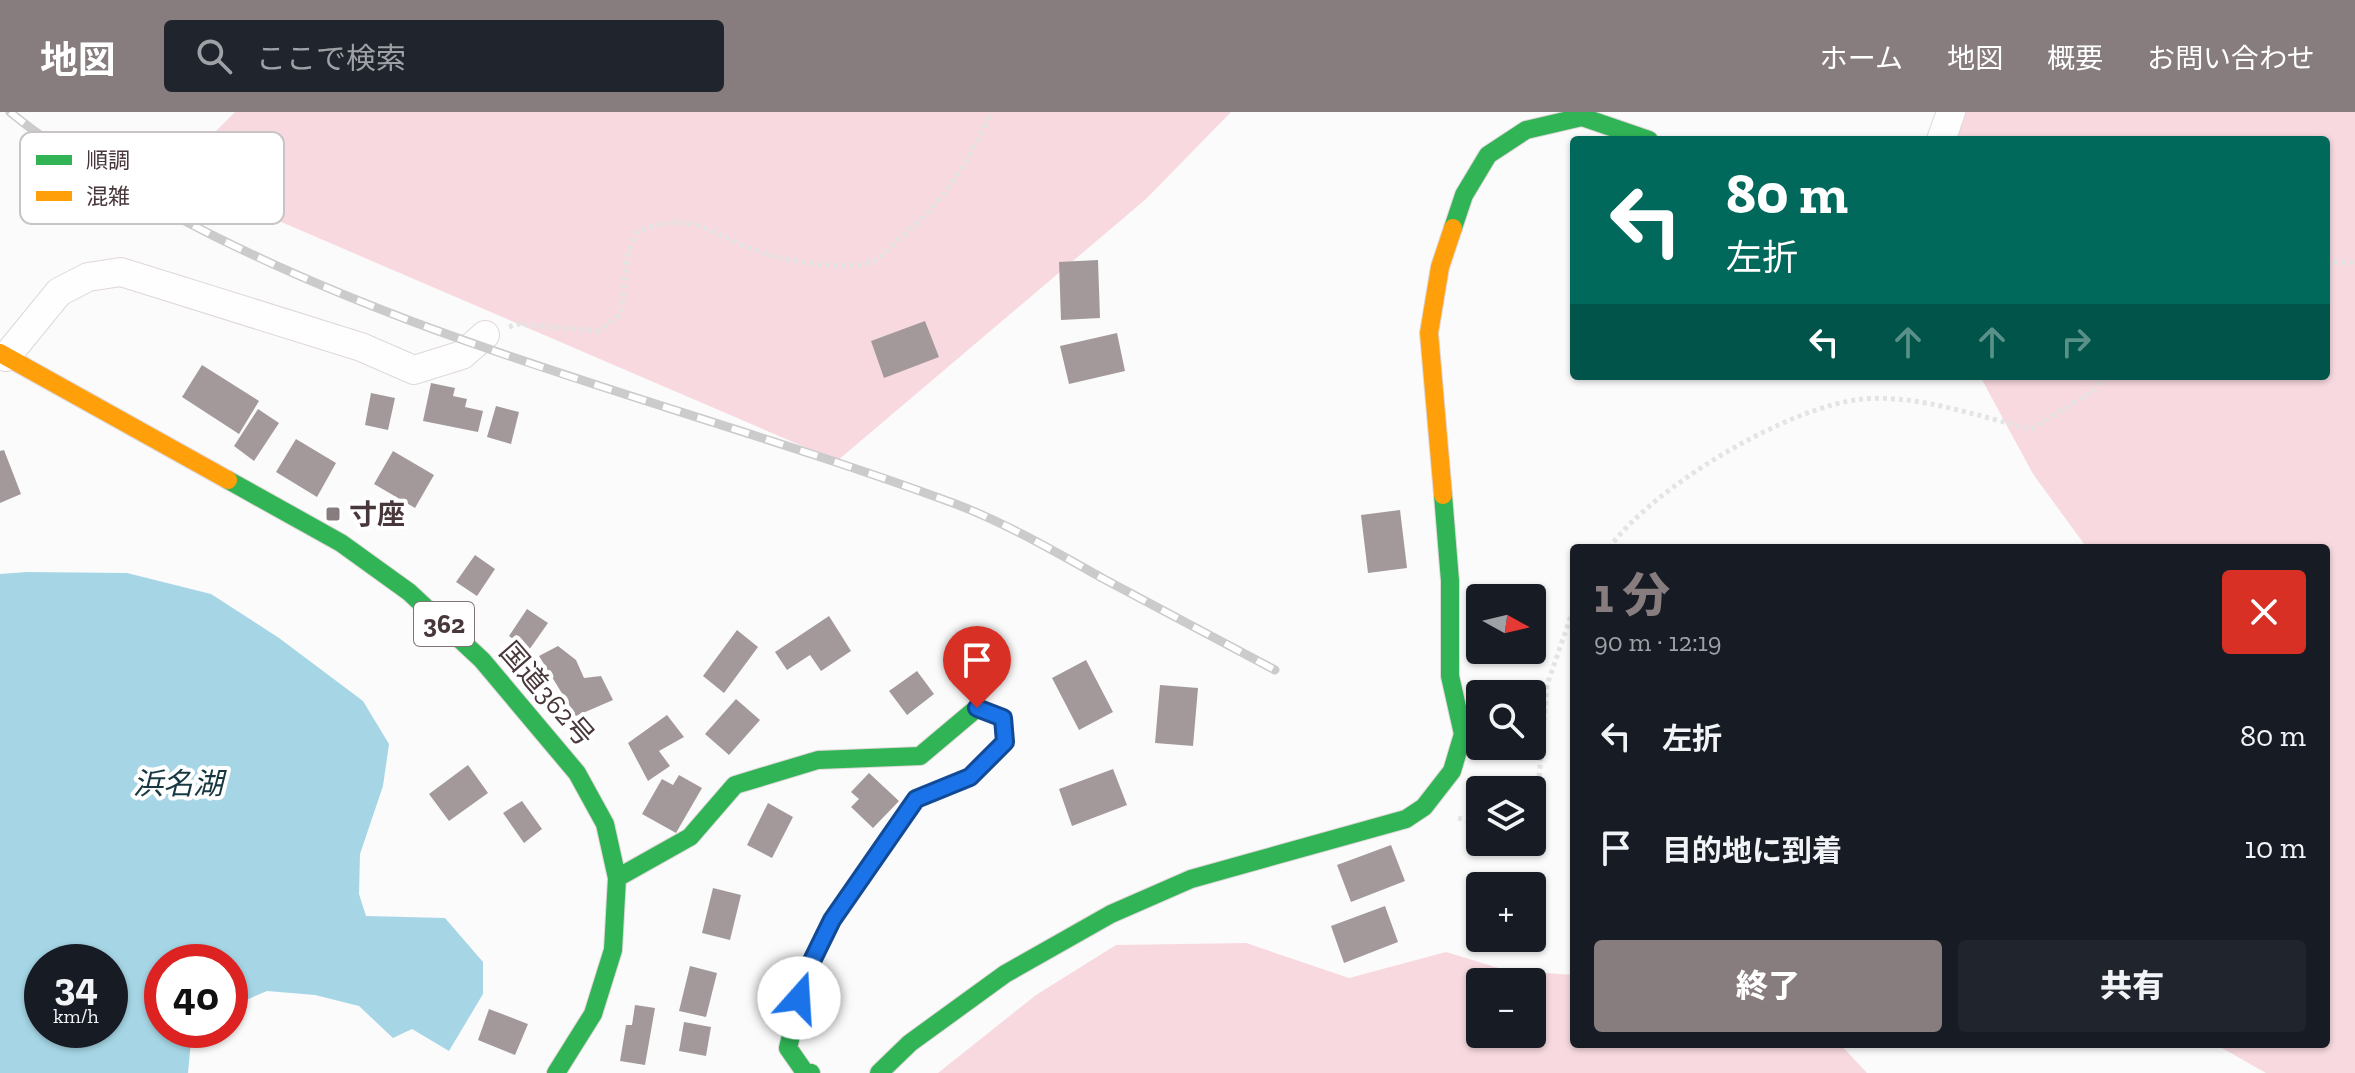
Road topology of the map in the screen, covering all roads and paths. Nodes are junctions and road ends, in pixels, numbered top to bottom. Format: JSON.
{"nodes":[{"id":1,"x":991,"y":112,"type":"edge"},
{"id":2,"x":1951,"y":112,"type":"edge"},
{"id":3,"x":1637,"y":136,"type":"edge"},
{"id":4,"x":1942,"y":136,"type":"edge"},
{"id":5,"x":2330,"y":261,"type":"edge"},
{"id":6,"x":2355,"y":263,"type":"edge"},
{"id":7,"x":485,"y":335,"type":"joint"},
{"id":8,"x":3,"y":355,"type":"edge"},
{"id":9,"x":2103,"y":380,"type":"edge"},
{"id":10,"x":1613,"y":544,"type":"edge"},
{"id":11,"x":1570,"y":619,"type":"edge"},
{"id":12,"x":1541,"y":776,"type":"edge"},
{"id":13,"x":617,"y":878,"type":"junction"},
{"id":14,"x":556,"y":1073,"type":"edge"},
{"id":15,"x":811,"y":1073,"type":"edge"},
{"id":16,"x":879,"y":1073,"type":"edge"}],
"edges":[{"from":1,"to":7,"type":"path"},
{"from":2,"to":4,"type":"street"},
{"from":3,"to":16,"type":"main road"},
{"from":5,"to":6,"type":"path"},
{"from":7,"to":8,"type":"street"},
{"from":8,"to":13,"type":"main road","name":"国道362号","number":"362"},
{"from":9,"to":10,"type":"path"},
{"from":11,"to":12,"type":"path"},
{"from":13,"to":14,"type":"main road","name":"国道362号","number":"362"},
{"from":13,"to":15,"type":"main road"}]}
